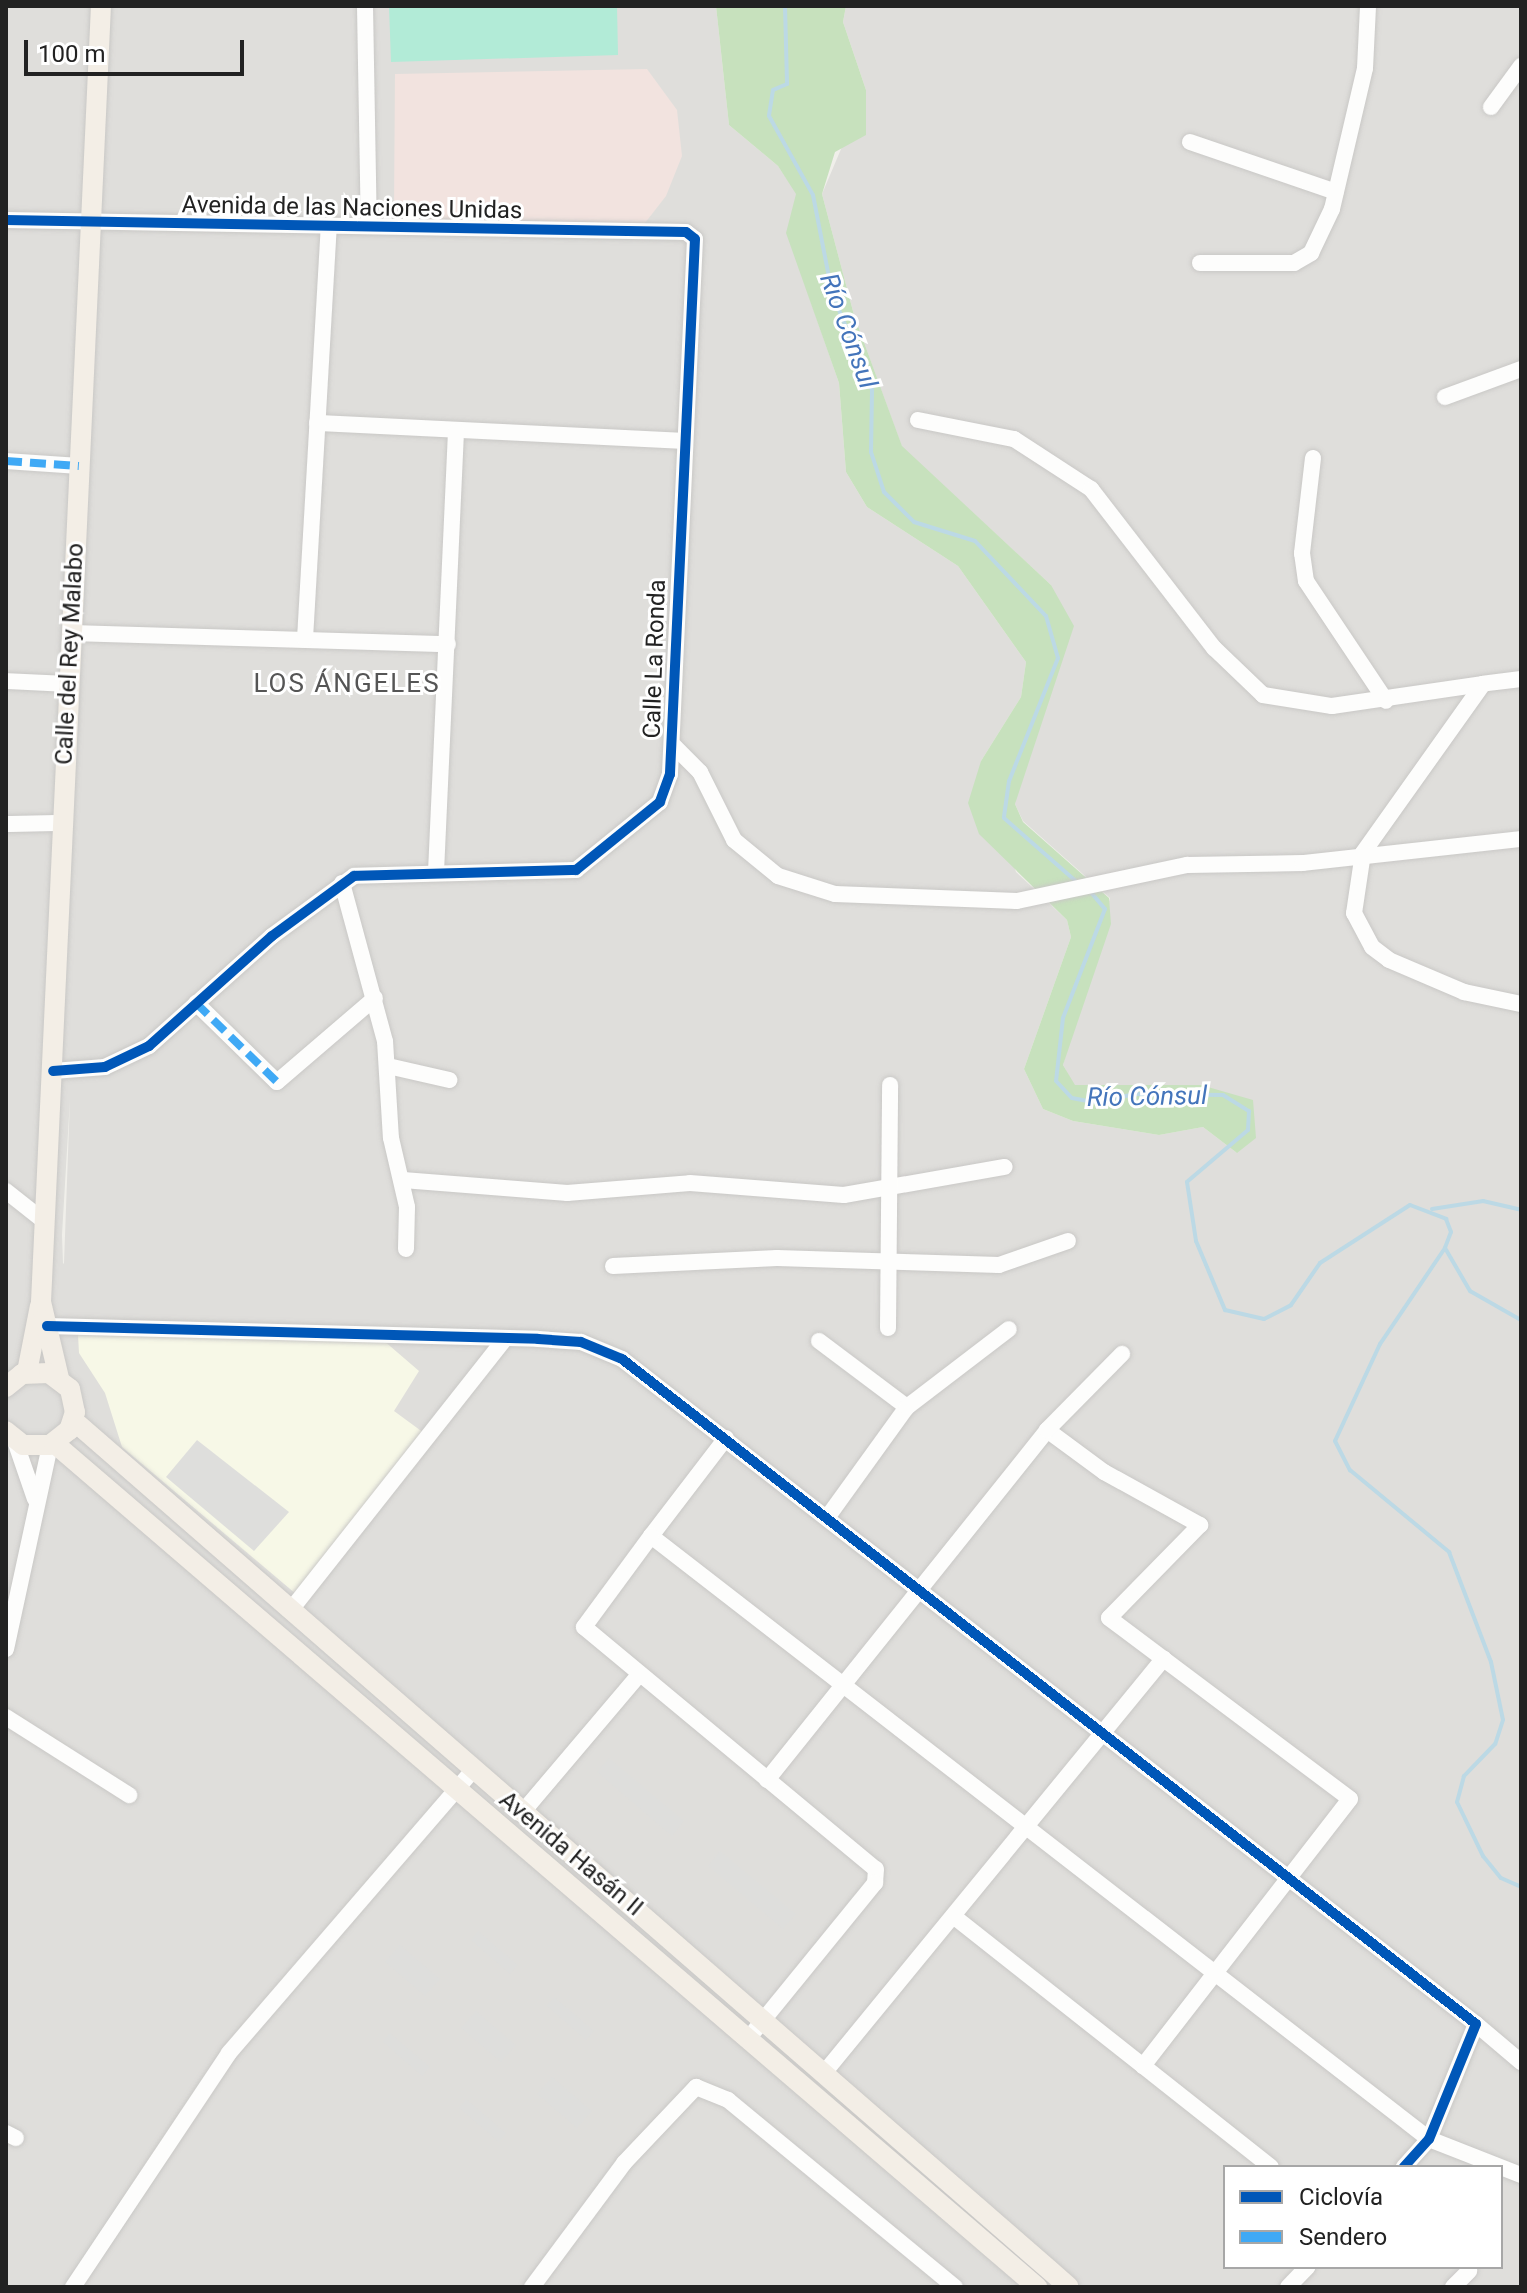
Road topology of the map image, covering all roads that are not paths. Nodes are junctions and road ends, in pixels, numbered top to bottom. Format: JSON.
{"nodes":[{"id":1,"x":101,"y":6,"type":"edge"},
{"id":2,"x":365,"y":6,"type":"edge"},
{"id":3,"x":1368,"y":6,"type":"edge"},
{"id":4,"x":1521,"y":66,"type":"edge"},
{"id":5,"x":1491,"y":107,"type":"dead end"},
{"id":6,"x":1190,"y":142,"type":"dead end"},
{"id":7,"x":1336,"y":192,"type":"junction"},
{"id":8,"x":6,"y":220,"type":"edge"},
{"id":9,"x":89,"y":223,"type":"junction"},
{"id":10,"x":329,"y":226,"type":"junction"},
{"id":11,"x":369,"y":226,"type":"junction"},
{"id":12,"x":695,"y":239,"type":"joint"},
{"id":13,"x":1200,"y":263,"type":"dead end"},
{"id":14,"x":1521,"y":369,"type":"edge"},
{"id":15,"x":1445,"y":397,"type":"dead end"},
{"id":16,"x":918,"y":420,"type":"dead end"},
{"id":17,"x":317,"y":423,"type":"junction"},
{"id":18,"x":456,"y":431,"type":"junction"},
{"id":19,"x":683,"y":441,"type":"junction"},
{"id":20,"x":1313,"y":458,"type":"dead end"},
{"id":21,"x":6,"y":461,"type":"edge"},
{"id":22,"x":79,"y":466,"type":"junction"},
{"id":23,"x":71,"y":633,"type":"junction"},
{"id":24,"x":305,"y":639,"type":"junction"},
{"id":25,"x":448,"y":644,"type":"junction"},
{"id":26,"x":1521,"y":679,"type":"edge"},
{"id":27,"x":6,"y":681,"type":"edge"},
{"id":28,"x":70,"y":684,"type":"junction"},
{"id":29,"x":1483,"y":684,"type":"junction"},
{"id":30,"x":1386,"y":701,"type":"junction"},
{"id":31,"x":672,"y":744,"type":"junction"},
{"id":32,"x":700,"y":772,"type":"junction"},
{"id":33,"x":670,"y":774,"type":"junction"},
{"id":34,"x":60,"y":823,"type":"junction"},
{"id":35,"x":6,"y":824,"type":"edge"},
{"id":36,"x":1521,"y":839,"type":"edge"},
{"id":37,"x":1363,"y":853,"type":"junction"},
{"id":38,"x":436,"y":872,"type":"junction"},
{"id":39,"x":342,"y":883,"type":"junction"},
{"id":40,"x":375,"y":998,"type":"junction"},
{"id":41,"x":196,"y":1003,"type":"junction"},
{"id":42,"x":1521,"y":1004,"type":"edge"},
{"id":43,"x":388,"y":1066,"type":"junction"},
{"id":44,"x":53,"y":1071,"type":"junction"},
{"id":45,"x":449,"y":1080,"type":"dead end"},
{"id":46,"x":890,"y":1085,"type":"dead end"},
{"id":47,"x":1005,"y":1167,"type":"dead end"},
{"id":48,"x":403,"y":1180,"type":"junction"},
{"id":49,"x":888,"y":1190,"type":"junction"},
{"id":50,"x":6,"y":1191,"type":"edge"},
{"id":51,"x":44,"y":1221,"type":"junction"},
{"id":52,"x":1068,"y":1241,"type":"dead end"},
{"id":53,"x":406,"y":1249,"type":"dead end"},
{"id":54,"x":888,"y":1262,"type":"junction"},
{"id":55,"x":613,"y":1266,"type":"dead end"},
{"id":56,"x":41,"y":1302,"type":"junction"},
{"id":57,"x":47,"y":1326,"type":"junction"},
{"id":58,"x":888,"y":1328,"type":"dead end"},
{"id":59,"x":1009,"y":1329,"type":"dead end"},
{"id":60,"x":503,"y":1341,"type":"junction"},
{"id":61,"x":819,"y":1341,"type":"dead end"},
{"id":62,"x":1122,"y":1354,"type":"dead end"},
{"id":63,"x":14,"y":1376,"type":"edge"},
{"id":64,"x":59,"y":1378,"type":"junction"},
{"id":65,"x":907,"y":1407,"type":"junction"},
{"id":66,"x":73,"y":1420,"type":"junction"},
{"id":67,"x":1047,"y":1430,"type":"junction"},
{"id":68,"x":11,"y":1436,"type":"edge"},
{"id":69,"x":726,"y":1438,"type":"junction"},
{"id":70,"x":52,"y":1444,"type":"junction"},
{"id":71,"x":35,"y":1499,"type":"junction"},
{"id":72,"x":829,"y":1515,"type":"junction"},
{"id":73,"x":651,"y":1536,"type":"junction"},
{"id":74,"x":918,"y":1587,"type":"junction"},
{"id":75,"x":290,"y":1611,"type":"junction"},
{"id":76,"x":6,"y":1649,"type":"edge"},
{"id":77,"x":1164,"y":1658,"type":"junction"},
{"id":78,"x":639,"y":1675,"type":"junction"},
{"id":79,"x":841,"y":1681,"type":"junction"},
{"id":80,"x":6,"y":1717,"type":"edge"},
{"id":81,"x":1105,"y":1734,"type":"junction"},
{"id":82,"x":472,"y":1771,"type":"junction"},
{"id":83,"x":767,"y":1780,"type":"junction"},
{"id":84,"x":457,"y":1786,"type":"junction"},
{"id":85,"x":129,"y":1795,"type":"dead end"},
{"id":86,"x":521,"y":1814,"type":"junction"},
{"id":87,"x":1031,"y":1826,"type":"junction"},
{"id":88,"x":1288,"y":1879,"type":"junction"},
{"id":89,"x":957,"y":1919,"type":"junction"},
{"id":90,"x":1215,"y":1974,"type":"junction"},
{"id":91,"x":764,"y":2018,"type":"junction"},
{"id":92,"x":1476,"y":2024,"type":"junction"},
{"id":93,"x":749,"y":2038,"type":"junction"},
{"id":94,"x":1521,"y":2062,"type":"edge"},
{"id":95,"x":1143,"y":2066,"type":"junction"},
{"id":96,"x":824,"y":2073,"type":"junction"},
{"id":97,"x":1429,"y":2139,"type":"junction"},
{"id":98,"x":1268,"y":2165,"type":"edge"},
{"id":99,"x":1406,"y":2165,"type":"edge"},
{"id":100,"x":1495,"y":2165,"type":"edge"},
{"id":101,"x":1305,"y":2269,"type":"edge"},
{"id":102,"x":1469,"y":2271,"type":"dead end"},
{"id":103,"x":73,"y":2287,"type":"edge"},
{"id":104,"x":532,"y":2287,"type":"edge"},
{"id":105,"x":955,"y":2287,"type":"edge"},
{"id":106,"x":1037,"y":2287,"type":"edge"},
{"id":107,"x":1069,"y":2287,"type":"edge"},
{"id":108,"x":1288,"y":2287,"type":"edge"},
{"id":109,"x":1453,"y":2287,"type":"edge"}],
"edges":[{"from":1,"to":9,"type":"main road","name":"Calle del Rey Malabo"},
{"from":2,"to":11,"type":"street"},
{"from":3,"to":7,"type":"street"},
{"from":4,"to":5,"type":"street"},
{"from":6,"to":7,"type":"street"},
{"from":7,"to":13,"type":"street"},
{"from":8,"to":9,"type":"street","name":"Avenida de las Naciones Unidas"},
{"from":9,"to":10,"type":"street","name":"Avenida de las Naciones Unidas"},
{"from":9,"to":22,"type":"main road","name":"Calle del Rey Malabo"},
{"from":10,"to":11,"type":"street","name":"Avenida de las Naciones Unidas"},
{"from":10,"to":17,"type":"street"},
{"from":11,"to":12,"type":"street","name":"Avenida de las Naciones Unidas"},
{"from":12,"to":19,"type":"street","name":"Calle La Ronda"},
{"from":14,"to":15,"type":"street"},
{"from":16,"to":30,"type":"street"},
{"from":17,"to":18,"type":"street"},
{"from":17,"to":24,"type":"street"},
{"from":18,"to":19,"type":"street"},
{"from":18,"to":25,"type":"street"},
{"from":19,"to":31,"type":"street","name":"Calle La Ronda"},
{"from":20,"to":30,"type":"street"},
{"from":21,"to":22,"type":"street"},
{"from":22,"to":23,"type":"main road","name":"Calle del Rey Malabo"},
{"from":23,"to":24,"type":"street"},
{"from":23,"to":28,"type":"main road","name":"Calle del Rey Malabo"},
{"from":24,"to":25,"type":"street"},
{"from":25,"to":38,"type":"street"},
{"from":26,"to":29,"type":"street"},
{"from":27,"to":28,"type":"street"},
{"from":28,"to":34,"type":"main road","name":"Calle del Rey Malabo"},
{"from":29,"to":30,"type":"street"},
{"from":29,"to":37,"type":"street"},
{"from":31,"to":32,"type":"street"},
{"from":31,"to":33,"type":"street","name":"Calle La Ronda"},
{"from":32,"to":33,"type":"street"},
{"from":32,"to":37,"type":"street"},
{"from":33,"to":38,"type":"street","name":"Calle La Ronda"},
{"from":34,"to":35,"type":"street"},
{"from":34,"to":44,"type":"main road","name":"Calle del Rey Malabo"},
{"from":36,"to":37,"type":"street"},
{"from":37,"to":42,"type":"street"},
{"from":38,"to":39,"type":"street","name":"Calle La Ronda"},
{"from":39,"to":40,"type":"street"},
{"from":39,"to":41,"type":"street"},
{"from":40,"to":41,"type":"street"},
{"from":40,"to":43,"type":"street"},
{"from":41,"to":44,"type":"street"},
{"from":43,"to":45,"type":"street"},
{"from":43,"to":48,"type":"street"},
{"from":44,"to":51,"type":"main road","name":"Calle del Rey Malabo"},
{"from":46,"to":49,"type":"street"},
{"from":47,"to":49,"type":"street"},
{"from":48,"to":49,"type":"street"},
{"from":48,"to":53,"type":"street"},
{"from":49,"to":54,"type":"street"},
{"from":50,"to":51,"type":"street"},
{"from":51,"to":56,"type":"main road","name":"Calle del Rey Malabo"},
{"from":52,"to":54,"type":"street"},
{"from":54,"to":55,"type":"street"},
{"from":54,"to":58,"type":"street"},
{"from":56,"to":57,"type":"main road","name":"Calle del Rey Malabo"},
{"from":56,"to":63,"type":"main road","name":"Calle del Rey Malabo"},
{"from":57,"to":60,"type":"street"},
{"from":57,"to":64,"type":"main road","name":"Calle del Rey Malabo"},
{"from":59,"to":65,"type":"street"},
{"from":60,"to":69,"type":"street"},
{"from":60,"to":75,"type":"street"},
{"from":61,"to":65,"type":"street"},
{"from":62,"to":67,"type":"street"},
{"from":63,"to":64,"type":"main road"},
{"from":64,"to":66,"type":"main road","name":"Calle del Rey Malabo"},
{"from":65,"to":72,"type":"street"},
{"from":66,"to":70,"type":"main road"},
{"from":66,"to":75,"type":"main road","name":"Avenida Hasán II"},
{"from":67,"to":74,"type":"street"},
{"from":67,"to":77,"type":"street"},
{"from":68,"to":70,"type":"main road"},
{"from":68,"to":71,"type":"street"},
{"from":69,"to":72,"type":"street"},
{"from":69,"to":73,"type":"street"},
{"from":70,"to":71,"type":"street"},
{"from":70,"to":84,"type":"main road","name":"Avenida Hasán II"},
{"from":71,"to":76,"type":"street"},
{"from":72,"to":74,"type":"street"},
{"from":73,"to":78,"type":"street"},
{"from":73,"to":79,"type":"street"},
{"from":74,"to":79,"type":"street"},
{"from":74,"to":81,"type":"street"},
{"from":75,"to":82,"type":"main road","name":"Avenida Hasán II"},
{"from":77,"to":81,"type":"street"},
{"from":77,"to":88,"type":"street"},
{"from":78,"to":83,"type":"street"},
{"from":78,"to":86,"type":"street"},
{"from":79,"to":83,"type":"street"},
{"from":79,"to":87,"type":"street"},
{"from":80,"to":85,"type":"street"},
{"from":81,"to":87,"type":"street"},
{"from":81,"to":88,"type":"street"},
{"from":82,"to":84,"type":"street"},
{"from":82,"to":86,"type":"main road","name":"Avenida Hasán II"},
{"from":83,"to":91,"type":"street"},
{"from":84,"to":93,"type":"main road","name":"Avenida Hasán II"},
{"from":84,"to":103,"type":"street"},
{"from":86,"to":91,"type":"main road","name":"Avenida Hasán II"},
{"from":87,"to":89,"type":"street"},
{"from":87,"to":90,"type":"street"},
{"from":88,"to":90,"type":"street"},
{"from":88,"to":92,"type":"street"},
{"from":89,"to":95,"type":"street"},
{"from":89,"to":96,"type":"street"},
{"from":90,"to":95,"type":"street"},
{"from":90,"to":97,"type":"street"},
{"from":91,"to":93,"type":"street"},
{"from":91,"to":96,"type":"main road","name":"Avenida Hasán II"},
{"from":92,"to":94,"type":"street"},
{"from":92,"to":97,"type":"street"},
{"from":93,"to":106,"type":"main road","name":"Avenida Hasán II"},
{"from":95,"to":98,"type":"street"},
{"from":96,"to":107,"type":"main road","name":"Avenida Hasán II"},
{"from":97,"to":99,"type":"street"},
{"from":97,"to":100,"type":"street"},
{"from":101,"to":108,"type":"street"},
{"from":102,"to":109,"type":"street"},
{"from":104,"to":105,"type":"street"}]}
